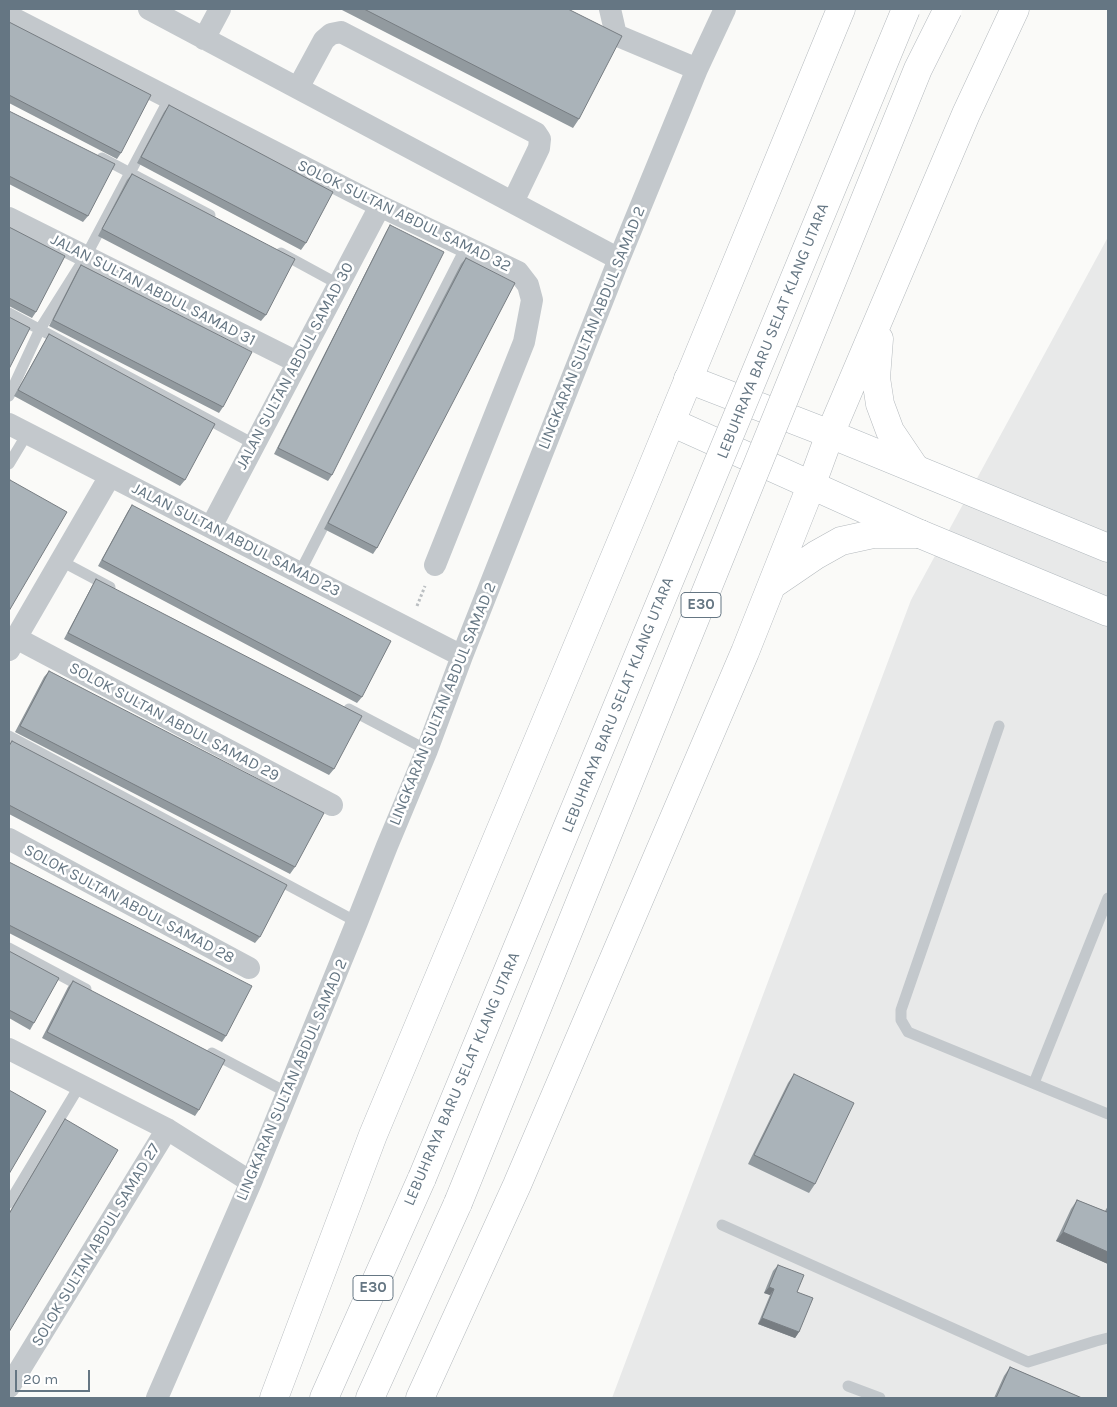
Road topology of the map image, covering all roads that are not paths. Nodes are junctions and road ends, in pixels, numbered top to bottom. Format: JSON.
{"nodes":[{"id":1,"x":149,"y":9,"type":"edge"},
{"id":2,"x":220,"y":9,"type":"edge"},
{"id":3,"x":610,"y":9,"type":"edge"},
{"id":4,"x":725,"y":9,"type":"edge"},
{"id":5,"x":841,"y":9,"type":"edge"},
{"id":6,"x":906,"y":9,"type":"edge"},
{"id":7,"x":948,"y":9,"type":"edge"},
{"id":8,"x":1015,"y":9,"type":"edge"},
{"id":9,"x":9,"y":16,"type":"edge"},
{"id":10,"x":204,"y":39,"type":"junction"},
{"id":11,"x":697,"y":69,"type":"junction"},
{"id":12,"x":298,"y":88,"type":"junction"},
{"id":13,"x":169,"y":99,"type":"junction"},
{"id":14,"x":95,"y":155,"type":"edge"},
{"id":15,"x":130,"y":172,"type":"junction"},
{"id":16,"x":513,"y":202,"type":"junction"},
{"id":17,"x":380,"y":206,"type":"junction"},
{"id":18,"x":9,"y":218,"type":"edge"},
{"id":19,"x":217,"y":219,"type":"edge"},
{"id":20,"x":269,"y":247,"type":"edge"},
{"id":21,"x":466,"y":247,"type":"junction"},
{"id":22,"x":86,"y":256,"type":"junction"},
{"id":23,"x":619,"y":259,"type":"junction"},
{"id":24,"x":338,"y":284,"type":"junction"},
{"id":25,"x":9,"y":313,"type":"edge"},
{"id":26,"x":881,"y":318,"type":"junction"},
{"id":27,"x":40,"y":329,"type":"junction"},
{"id":28,"x":297,"y":362,"type":"junction"},
{"id":29,"x":688,"y":379,"type":"junction"},
{"id":30,"x":9,"y":396,"type":"edge"},
{"id":31,"x":671,"y":422,"type":"junction"},
{"id":32,"x":18,"y":429,"type":"edge"},
{"id":33,"x":830,"y":434,"type":"junction"},
{"id":34,"x":254,"y":444,"type":"junction"},
{"id":35,"x":9,"y":464,"type":"edge"},
{"id":36,"x":915,"y":468,"type":"junction"},
{"id":37,"x":110,"y":476,"type":"junction"},
{"id":38,"x":811,"y":486,"type":"junction"},
{"id":39,"x":211,"y":527,"type":"junction"},
{"id":40,"x":920,"y":534,"type":"junction"},
{"id":41,"x":1108,"y":548,"type":"edge"},
{"id":42,"x":61,"y":561,"type":"junction"},
{"id":43,"x":435,"y":565,"type":"road end"},
{"id":44,"x":300,"y":572,"type":"junction"},
{"id":45,"x":772,"y":585,"type":"junction"},
{"id":46,"x":122,"y":593,"type":"edge"},
{"id":47,"x":1108,"y":612,"type":"edge"},
{"id":48,"x":12,"y":645,"type":"edge"},
{"id":49,"x":462,"y":656,"type":"junction"},
{"id":50,"x":340,"y":705,"type":"edge"},
{"id":51,"x":999,"y":726,"type":"dead end"},
{"id":52,"x":9,"y":736,"type":"edge"},
{"id":53,"x":427,"y":750,"type":"junction"},
{"id":54,"x":332,"y":805,"type":"dead end"},
{"id":55,"x":9,"y":840,"type":"edge"},
{"id":56,"x":1108,"y":898,"type":"edge"},
{"id":57,"x":358,"y":922,"type":"junction"},
{"id":58,"x":9,"y":948,"type":"edge"},
{"id":59,"x":250,"y":968,"type":"dead end"},
{"id":60,"x":96,"y":994,"type":"edge"},
{"id":61,"x":201,"y":1048,"type":"edge"},
{"id":62,"x":9,"y":1050,"type":"edge"},
{"id":63,"x":1034,"y":1083,"type":"junction"},
{"id":64,"x":80,"y":1084,"type":"junction"},
{"id":65,"x":288,"y":1092,"type":"junction"},
{"id":66,"x":1108,"y":1114,"type":"edge"},
{"id":67,"x":167,"y":1129,"type":"junction"},
{"id":68,"x":250,"y":1182,"type":"junction"},
{"id":69,"x":9,"y":1203,"type":"edge"},
{"id":70,"x":722,"y":1225,"type":"dead end"},
{"id":71,"x":1108,"y":1338,"type":"edge"},
{"id":72,"x":9,"y":1386,"type":"edge"},
{"id":73,"x":848,"y":1386,"type":"dead end"},
{"id":74,"x":157,"y":1398,"type":"edge"},
{"id":75,"x":274,"y":1398,"type":"edge"},
{"id":76,"x":324,"y":1398,"type":"edge"},
{"id":77,"x":370,"y":1398,"type":"edge"},
{"id":78,"x":420,"y":1398,"type":"edge"},
{"id":79,"x":880,"y":1398,"type":"edge"}],
"edges":[{"from":1,"to":10,"type":"street"},
{"from":2,"to":10,"type":"street"},
{"from":3,"to":11,"type":"street"},
{"from":4,"to":11,"type":"street","name":"LINGKARAN SULTAN ABDUL SAMAD 2"},
{"from":5,"to":29,"type":"main road"},
{"from":6,"to":76,"type":"main road","name":"LEBUHRAYA BARU SELAT KLANG UTARA","number":"E30","bridge":true},
{"from":7,"to":77,"type":"main road","number":"E30","bridge":true},
{"from":8,"to":26,"type":"main road"},
{"from":9,"to":13,"type":"street","name":"SOLOK SULTAN ABDUL SAMAD 32"},
{"from":10,"to":12,"type":"street"},
{"from":11,"to":23,"type":"street","name":"LINGKARAN SULTAN ABDUL SAMAD 2"},
{"from":12,"to":16,"type":"street"},
{"from":12,"to":16,"type":"street"},
{"from":13,"to":15,"type":"lane"},
{"from":13,"to":17,"type":"street","name":"SOLOK SULTAN ABDUL SAMAD 32"},
{"from":14,"to":15,"type":"lane"},
{"from":15,"to":19,"type":"lane"},
{"from":15,"to":22,"type":"lane"},
{"from":16,"to":23,"type":"street"},
{"from":17,"to":21,"type":"street","name":"SOLOK SULTAN ABDUL SAMAD 32"},
{"from":17,"to":24,"type":"street","name":"JALAN SULTAN ABDUL SAMAD 30"},
{"from":18,"to":22,"type":"street","name":"JALAN SULTAN ABDUL SAMAD 31"},
{"from":20,"to":24,"type":"lane"},
{"from":21,"to":43,"type":"street","name":"SOLOK SULTAN ABDUL SAMAD 32"},
{"from":21,"to":44,"type":"lane"},
{"from":22,"to":27,"type":"lane"},
{"from":22,"to":28,"type":"street","name":"JALAN SULTAN ABDUL SAMAD 31"},
{"from":23,"to":49,"type":"street","name":"LINGKARAN SULTAN ABDUL SAMAD 2"},
{"from":24,"to":28,"type":"street","name":"JALAN SULTAN ABDUL SAMAD 30"},
{"from":25,"to":27,"type":"lane"},
{"from":26,"to":33,"type":"main road"},
{"from":26,"to":36,"type":"main road"},
{"from":27,"to":30,"type":"lane"},
{"from":27,"to":34,"type":"lane"},
{"from":28,"to":34,"type":"street","name":"JALAN SULTAN ABDUL SAMAD 30"},
{"from":29,"to":31,"type":"main road"},
{"from":29,"to":33,"type":"main road"},
{"from":31,"to":38,"type":"main road"},
{"from":31,"to":75,"type":"main road"},
{"from":32,"to":35,"type":"lane"},
{"from":32,"to":37,"type":"street","name":"JALAN SULTAN ABDUL SAMAD 23"},
{"from":33,"to":36,"type":"main road"},
{"from":33,"to":38,"type":"main road"},
{"from":34,"to":39,"type":"street","name":"JALAN SULTAN ABDUL SAMAD 30"},
{"from":36,"to":41,"type":"main road"},
{"from":37,"to":39,"type":"street","name":"JALAN SULTAN ABDUL SAMAD 23"},
{"from":37,"to":42,"type":"street"},
{"from":38,"to":40,"type":"main road"},
{"from":38,"to":45,"type":"main road"},
{"from":39,"to":44,"type":"street","name":"JALAN SULTAN ABDUL SAMAD 23"},
{"from":40,"to":45,"type":"main road"},
{"from":40,"to":47,"type":"main road"},
{"from":42,"to":46,"type":"lane"},
{"from":42,"to":48,"type":"street"},
{"from":44,"to":49,"type":"street","name":"JALAN SULTAN ABDUL SAMAD 23"},
{"from":45,"to":78,"type":"main road"},
{"from":48,"to":54,"type":"street","name":"SOLOK SULTAN ABDUL SAMAD 29"},
{"from":49,"to":53,"type":"street","name":"LINGKARAN SULTAN ABDUL SAMAD 2"},
{"from":50,"to":53,"type":"lane"},
{"from":51,"to":63,"type":"lane"},
{"from":52,"to":57,"type":"lane"},
{"from":53,"to":57,"type":"street","name":"LINGKARAN SULTAN ABDUL SAMAD 2"},
{"from":55,"to":59,"type":"street","name":"SOLOK SULTAN ABDUL SAMAD 28"},
{"from":56,"to":63,"type":"lane"},
{"from":57,"to":65,"type":"street","name":"LINGKARAN SULTAN ABDUL SAMAD 2"},
{"from":58,"to":60,"type":"lane"},
{"from":61,"to":65,"type":"lane"},
{"from":62,"to":64,"type":"street"},
{"from":63,"to":66,"type":"lane"},
{"from":64,"to":67,"type":"street"},
{"from":64,"to":69,"type":"lane"},
{"from":65,"to":68,"type":"street","name":"LINGKARAN SULTAN ABDUL SAMAD 2"},
{"from":67,"to":68,"type":"street"},
{"from":67,"to":72,"type":"street","name":"SOLOK SULTAN ABDUL SAMAD 27"},
{"from":68,"to":74,"type":"street","name":"LINGKARAN SULTAN ABDUL SAMAD 2"},
{"from":70,"to":71,"type":"lane"},
{"from":73,"to":79,"type":"lane"}]}
